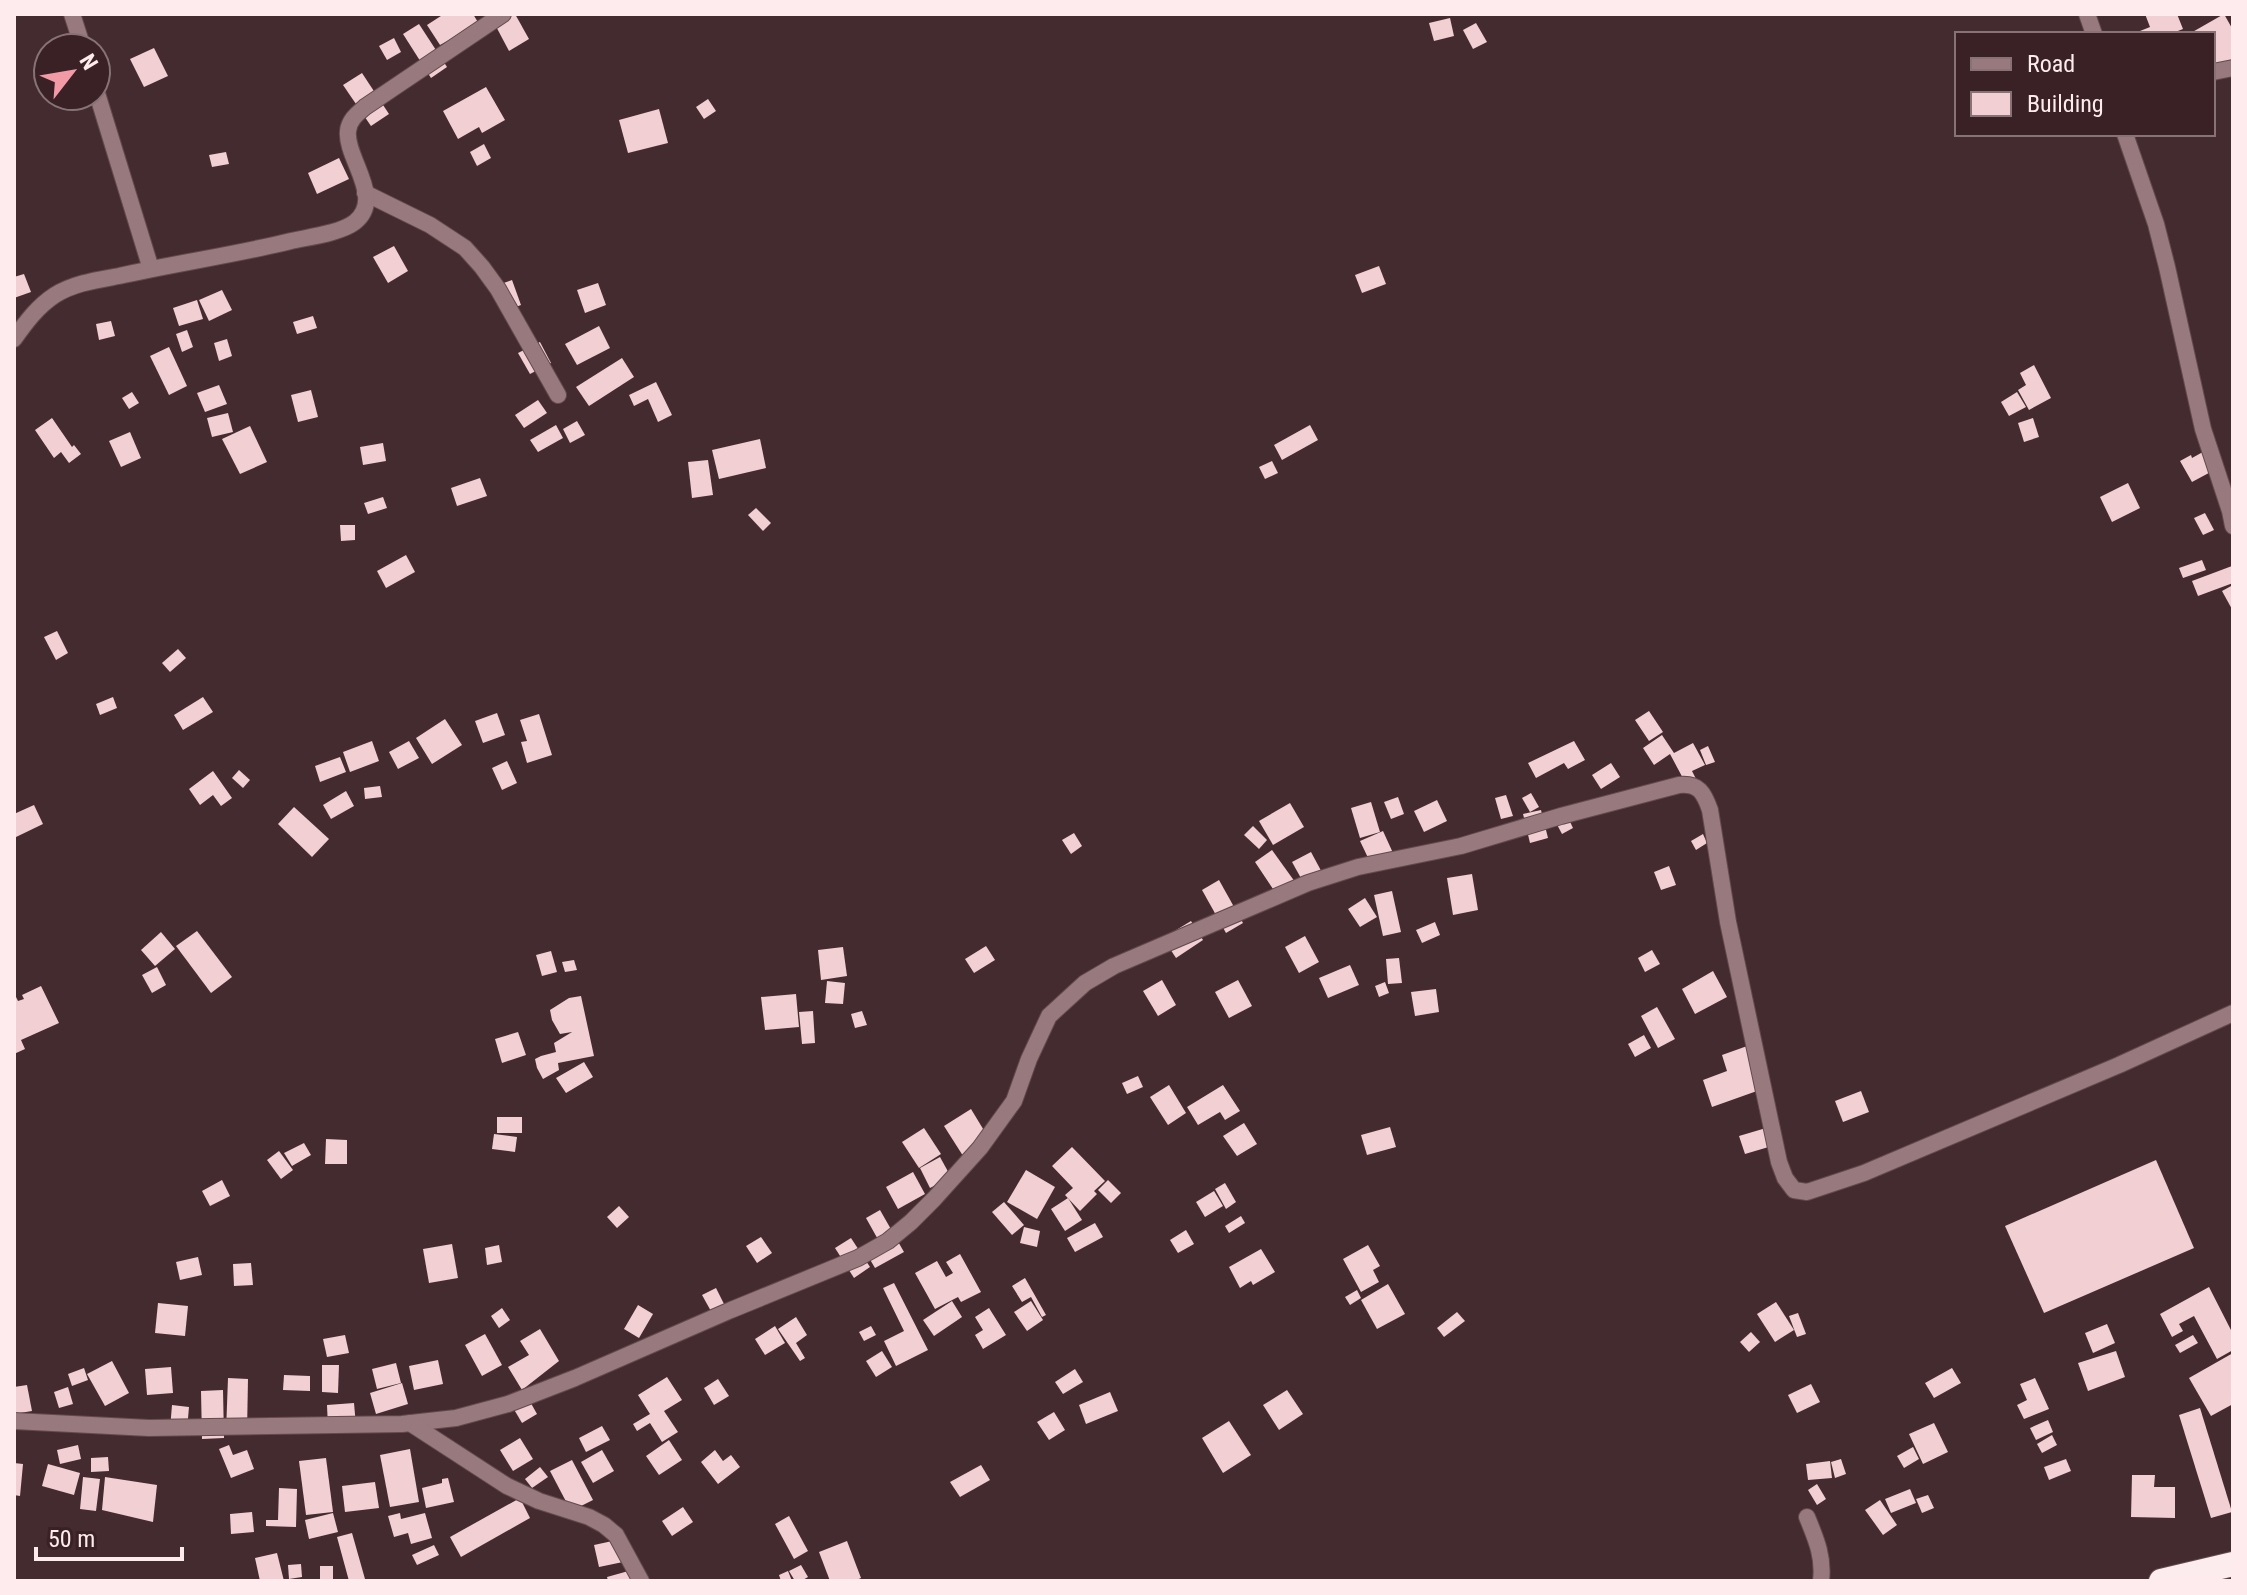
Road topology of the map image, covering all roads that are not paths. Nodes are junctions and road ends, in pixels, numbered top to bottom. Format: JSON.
{"nodes":[{"id":1,"x":503,"y":14,"type":"edge"},
{"id":2,"x":103,"y":112,"type":"edge"},
{"id":3,"x":2126,"y":136,"type":"edge"},
{"id":4,"x":365,"y":193,"type":"junction"},
{"id":5,"x":151,"y":269,"type":"junction"},
{"id":6,"x":14,"y":339,"type":"edge"},
{"id":7,"x":558,"y":395,"type":"dead end"},
{"id":8,"x":2233,"y":526,"type":"edge"},
{"id":9,"x":2233,"y":1013,"type":"edge"},
{"id":10,"x":14,"y":1421,"type":"edge"},
{"id":11,"x":410,"y":1423,"type":"junction"},
{"id":12,"x":1807,"y":1517,"type":"dead end"},
{"id":13,"x":2233,"y":1564,"type":"edge"},
{"id":14,"x":641,"y":1581,"type":"edge"},
{"id":15,"x":1821,"y":1581,"type":"edge"},
{"id":16,"x":2161,"y":1581,"type":"edge"}],
"edges":[{"from":1,"to":4,"type":"street"},
{"from":2,"to":5,"type":"street"},
{"from":3,"to":8,"type":"street"},
{"from":4,"to":5,"type":"street"},
{"from":4,"to":7,"type":"street"},
{"from":5,"to":6,"type":"street"},
{"from":9,"to":11,"type":"street"},
{"from":10,"to":11,"type":"street"},
{"from":11,"to":14,"type":"street"},
{"from":12,"to":15,"type":"street"},
{"from":13,"to":16,"type":"highway"}]}
